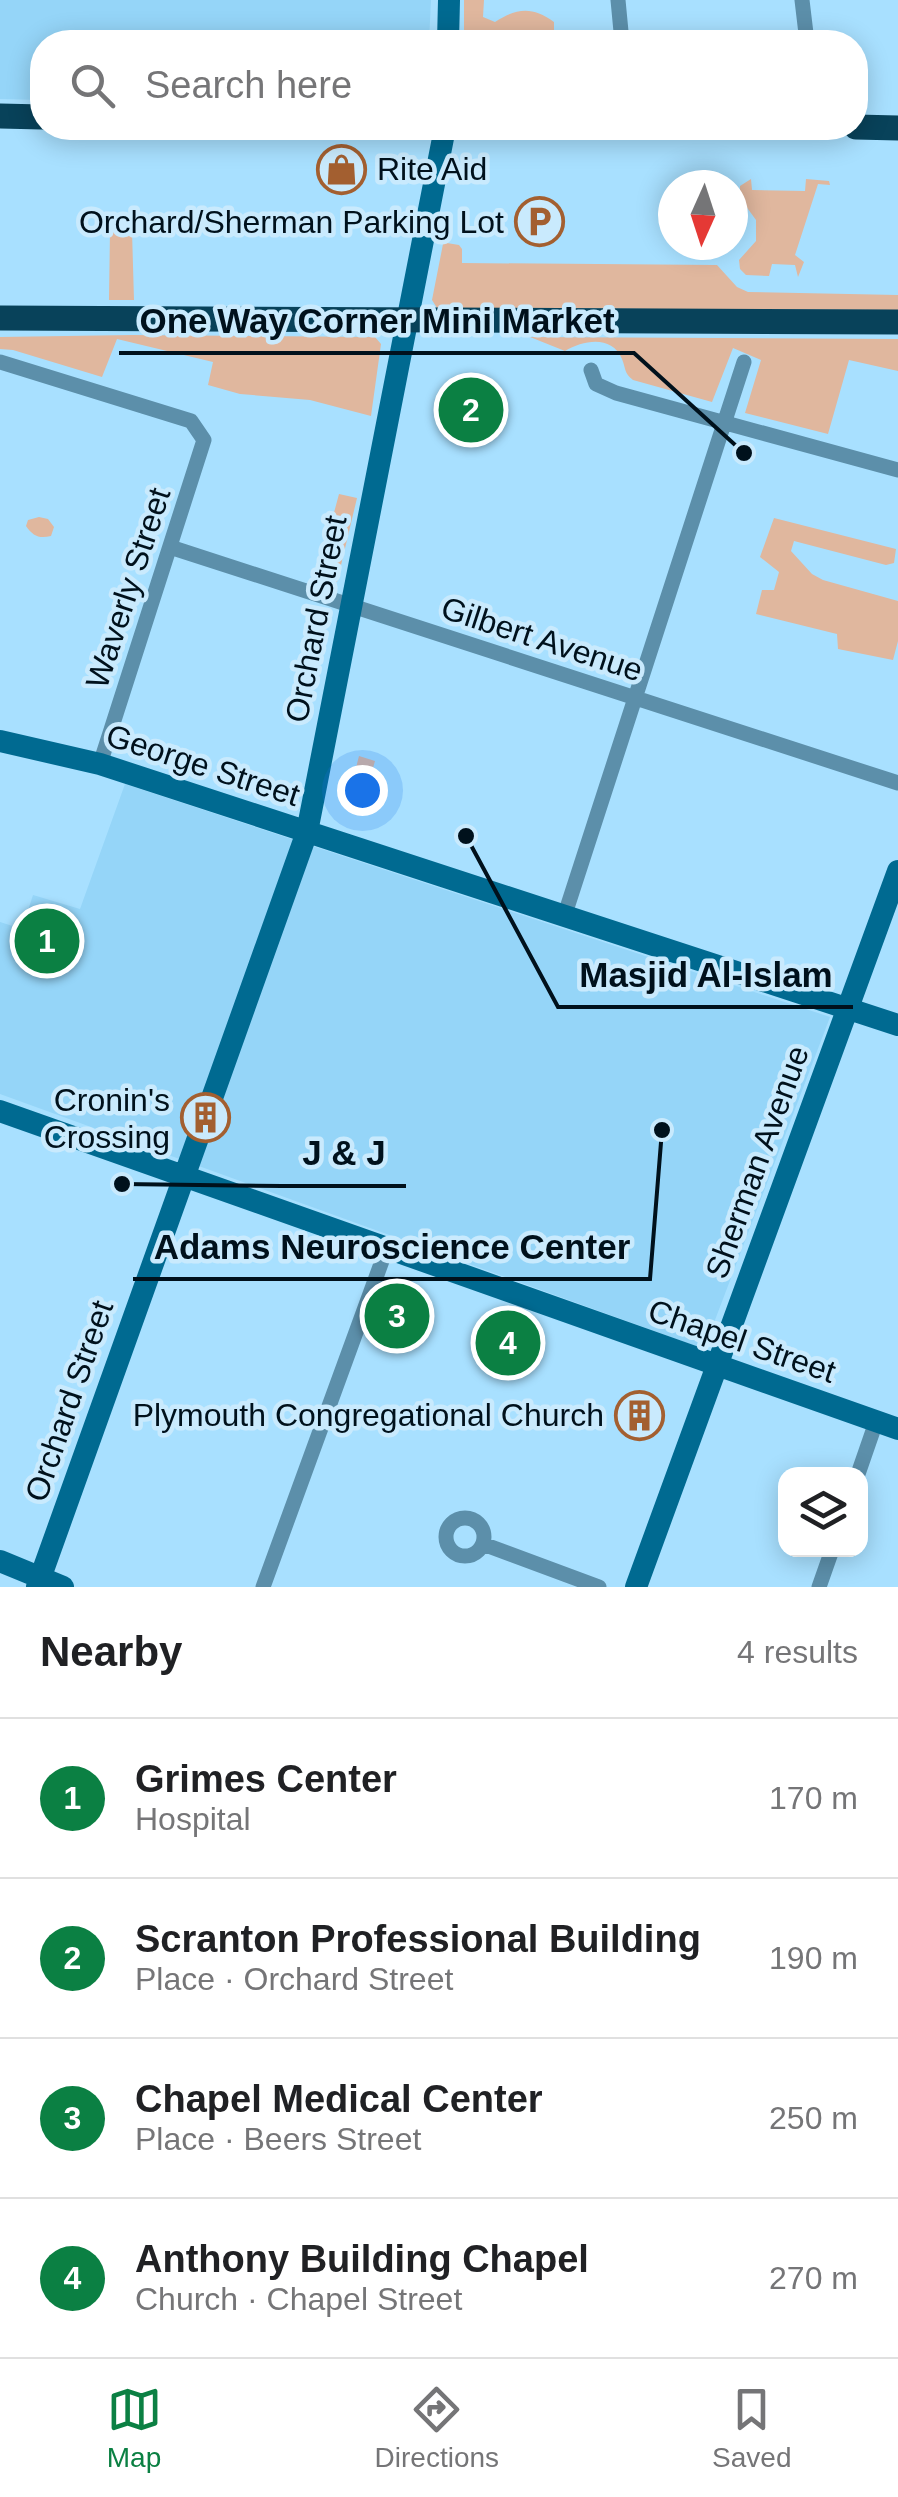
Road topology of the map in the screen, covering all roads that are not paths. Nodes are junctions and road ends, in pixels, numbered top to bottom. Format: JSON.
{"nodes":[{"id":1,"x":449,"y":0,"type":"edge"},
{"id":2,"x":618,"y":0,"type":"edge"},
{"id":3,"x":802,"y":0,"type":"edge"},
{"id":4,"x":448,"y":30,"type":"edge"},
{"id":5,"x":621,"y":30,"type":"edge"},
{"id":6,"x":806,"y":30,"type":"edge"},
{"id":7,"x":0,"y":116,"type":"edge"},
{"id":8,"x":30,"y":117,"type":"edge"},
{"id":9,"x":868,"y":127,"type":"edge"},
{"id":10,"x":898,"y":128,"type":"edge"},
{"id":11,"x":442,"y":140,"type":"edge"},
{"id":12,"x":0,"y":318,"type":"edge"},
{"id":13,"x":404,"y":320,"type":"junction"},
{"id":14,"x":898,"y":322,"type":"edge"},
{"id":15,"x":0,"y":362,"type":"edge"},
{"id":16,"x":744,"y":362,"type":"dead end"},
{"id":17,"x":590,"y":370,"type":"dead end"},
{"id":18,"x":724,"y":425,"type":"junction"},
{"id":19,"x":898,"y":470,"type":"edge"},
{"id":20,"x":170,"y":548,"type":"junction"},
{"id":21,"x":352,"y":607,"type":"junction"},
{"id":22,"x":635,"y":697,"type":"junction"},
{"id":23,"x":0,"y":740,"type":"edge"},
{"id":24,"x":100,"y":764,"type":"junction"},
{"id":25,"x":898,"y":782,"type":"edge"},
{"id":26,"x":307,"y":832,"type":"junction"},
{"id":27,"x":898,"y":871,"type":"edge"},
{"id":28,"x":565,"y":914,"type":"junction"},
{"id":29,"x":847,"y":1009,"type":"junction"},
{"id":30,"x":898,"y":1024,"type":"edge"},
{"id":31,"x":0,"y":1112,"type":"edge"},
{"id":32,"x":184,"y":1176,"type":"junction"},
{"id":33,"x":386,"y":1250,"type":"junction"},
{"id":34,"x":718,"y":1367,"type":"junction"},
{"id":35,"x":887,"y":1426,"type":"edge"},
{"id":36,"x":862,"y":1467,"type":"edge"},
{"id":37,"x":483,"y":1544,"type":"dead end"},
{"id":38,"x":830,"y":1557,"type":"edge"},
{"id":39,"x":0,"y":1561,"type":"edge"},
{"id":40,"x":47,"y":1584,"type":"edge"},
{"id":41,"x":262,"y":1587,"type":"edge"},
{"id":42,"x":599,"y":1587,"type":"edge"},
{"id":43,"x":636,"y":1587,"type":"edge"},
{"id":44,"x":819,"y":1587,"type":"edge"}],
"edges":[{"from":1,"to":4,"type":"main road"},
{"from":2,"to":5,"type":"street"},
{"from":3,"to":6,"type":"street"},
{"from":7,"to":8,"type":"highway"},
{"from":9,"to":10,"type":"highway"},
{"from":11,"to":13,"type":"main road","name":"Orchard Street"},
{"from":12,"to":13,"type":"highway"},
{"from":13,"to":14,"type":"highway"},
{"from":13,"to":21,"type":"main road","name":"Orchard Street"},
{"from":15,"to":20,"type":"street","name":"Waverly Street"},
{"from":16,"to":18,"type":"street"},
{"from":17,"to":18,"type":"street"},
{"from":18,"to":19,"type":"street"},
{"from":18,"to":22,"type":"street"},
{"from":20,"to":21,"type":"street","name":"Gilbert Avenue"},
{"from":20,"to":24,"type":"street","name":"Waverly Street"},
{"from":21,"to":22,"type":"street","name":"Gilbert Avenue"},
{"from":21,"to":26,"type":"main road","name":"Orchard Street"},
{"from":22,"to":25,"type":"street","name":"Gilbert Avenue"},
{"from":22,"to":28,"type":"street"},
{"from":23,"to":24,"type":"main road","name":"George Street"},
{"from":24,"to":26,"type":"main road","name":"George Street"},
{"from":26,"to":28,"type":"main road","name":"George Street"},
{"from":26,"to":32,"type":"main road","name":"Orchard Street"},
{"from":27,"to":29,"type":"main road","name":"Sherman Avenue"},
{"from":28,"to":29,"type":"main road","name":"George Street"},
{"from":29,"to":30,"type":"main road","name":"George Street"},
{"from":29,"to":34,"type":"main road","name":"Sherman Avenue"},
{"from":31,"to":32,"type":"main road","name":"Chapel Street"},
{"from":32,"to":33,"type":"main road","name":"Chapel Street"},
{"from":32,"to":40,"type":"main road","name":"Orchard Street"},
{"from":33,"to":34,"type":"main road","name":"Chapel Street"},
{"from":33,"to":41,"type":"street"},
{"from":34,"to":35,"type":"main road","name":"Chapel Street"},
{"from":34,"to":43,"type":"main road","name":"Sherman Avenue"},
{"from":35,"to":36,"type":"street"},
{"from":37,"to":42,"type":"street"},
{"from":38,"to":44,"type":"street"},
{"from":39,"to":40,"type":"main road"}]}
